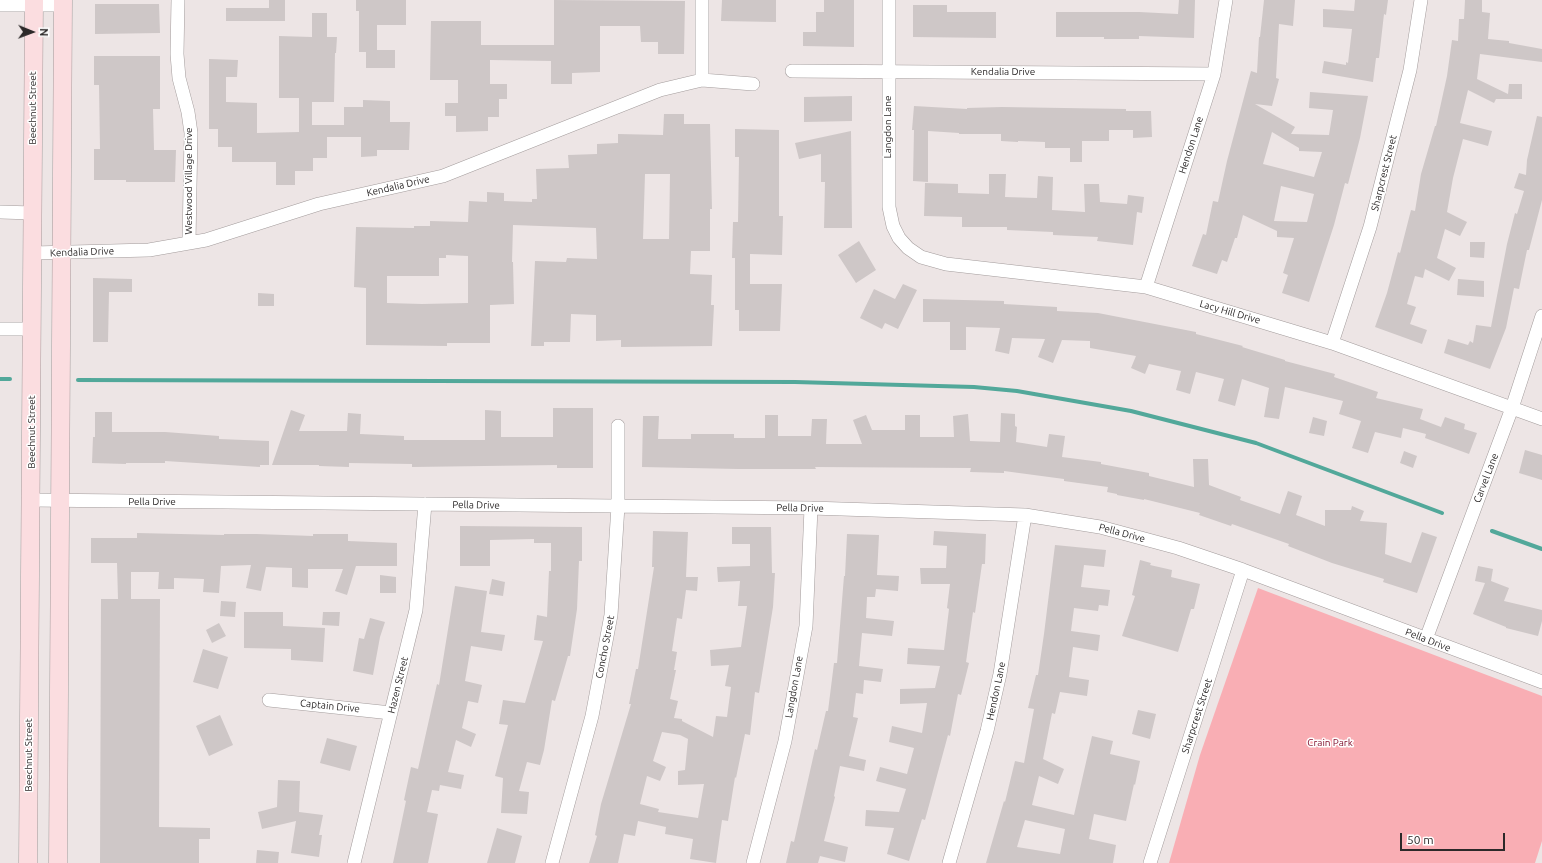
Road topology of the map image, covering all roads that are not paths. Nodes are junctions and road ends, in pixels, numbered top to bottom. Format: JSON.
{"nodes":[{"id":1,"x":178,"y":0,"type":"edge"},
{"id":2,"x":702,"y":0,"type":"edge"},
{"id":3,"x":889,"y":0,"type":"edge"},
{"id":4,"x":1226,"y":0,"type":"edge"},
{"id":5,"x":1421,"y":0,"type":"edge"},
{"id":6,"x":34,"y":3,"type":"edge"},
{"id":7,"x":63,"y":3,"type":"edge"},
{"id":8,"x":0,"y":5,"type":"edge"},
{"id":9,"x":792,"y":71,"type":"dead end"},
{"id":10,"x":888,"y":72,"type":"junction"},
{"id":11,"x":1214,"y":74,"type":"junction"},
{"id":12,"x":702,"y":80,"type":"junction"},
{"id":13,"x":752,"y":84,"type":"dead end"},
{"id":14,"x":0,"y":212,"type":"edge"},
{"id":15,"x":33,"y":213,"type":"junction"},
{"id":16,"x":190,"y":242,"type":"junction"},
{"id":17,"x":908,"y":248,"type":"joint"},
{"id":18,"x":33,"y":253,"type":"junction"},
{"id":19,"x":62,"y":253,"type":"junction"},
{"id":20,"x":1146,"y":288,"type":"junction"},
{"id":21,"x":1542,"y":316,"type":"edge"},
{"id":22,"x":0,"y":329,"type":"edge"},
{"id":23,"x":32,"y":329,"type":"junction"},
{"id":24,"x":1332,"y":343,"type":"junction"},
{"id":25,"x":1512,"y":408,"type":"junction"},
{"id":26,"x":1542,"y":420,"type":"edge"},
{"id":27,"x":618,"y":426,"type":"dead end"},
{"id":28,"x":31,"y":500,"type":"junction"},
{"id":29,"x":62,"y":501,"type":"junction"},
{"id":30,"x":425,"y":504,"type":"junction"},
{"id":31,"x":618,"y":506,"type":"junction"},
{"id":32,"x":811,"y":508,"type":"junction"},
{"id":33,"x":1025,"y":516,"type":"junction"},
{"id":34,"x":1243,"y":570,"type":"junction"},
{"id":35,"x":1426,"y":639,"type":"junction"},
{"id":36,"x":1542,"y":682,"type":"edge"},
{"id":37,"x":269,"y":700,"type":"dead end"},
{"id":38,"x":391,"y":713,"type":"junction"},
{"id":39,"x":29,"y":775,"type":"junction"},
{"id":40,"x":59,"y":776,"type":"junction"},
{"id":41,"x":28,"y":863,"type":"edge"},
{"id":42,"x":58,"y":863,"type":"edge"},
{"id":43,"x":354,"y":863,"type":"edge"},
{"id":44,"x":552,"y":863,"type":"edge"},
{"id":45,"x":753,"y":863,"type":"edge"},
{"id":46,"x":949,"y":863,"type":"edge"},
{"id":47,"x":1150,"y":863,"type":"edge"}],
"edges":[{"from":1,"to":16,"type":"street","name":"Westwood Village Drive"},
{"from":2,"to":12,"type":"street"},
{"from":3,"to":10,"type":"street","name":"Langdon Lane"},
{"from":4,"to":11,"type":"street","name":"Hendon Lane"},
{"from":5,"to":24,"type":"street","name":"Sharpcrest Street"},
{"from":6,"to":7,"type":"street"},
{"from":6,"to":8,"type":"street"},
{"from":6,"to":15,"type":"main road","name":"Beechnut Street"},
{"from":7,"to":19,"type":"main road"},
{"from":9,"to":10,"type":"street","name":"Kendalia Drive"},
{"from":10,"to":11,"type":"street","name":"Kendalia Drive"},
{"from":10,"to":17,"type":"street","name":"Langdon Lane"},
{"from":11,"to":20,"type":"street","name":"Hendon Lane"},
{"from":12,"to":13,"type":"street","name":"Kendalia Drive"},
{"from":12,"to":16,"type":"street","name":"Kendalia Drive"},
{"from":14,"to":15,"type":"street"},
{"from":15,"to":18,"type":"main road","name":"Beechnut Street"},
{"from":16,"to":19,"type":"street","name":"Kendalia Drive"},
{"from":17,"to":20,"type":"street","name":"Lacy Hill Drive"},
{"from":18,"to":19,"type":"street","name":"Kendalia Drive"},
{"from":18,"to":23,"type":"main road","name":"Beechnut Street"},
{"from":19,"to":29,"type":"main road"},
{"from":20,"to":24,"type":"street","name":"Lacy Hill Drive"},
{"from":21,"to":25,"type":"street","name":"Carvel Lane"},
{"from":22,"to":23,"type":"street"},
{"from":23,"to":28,"type":"main road","name":"Beechnut Street"},
{"from":24,"to":25,"type":"street","name":"Lacy Hill Drive"},
{"from":25,"to":26,"type":"street","name":"Lacy Hill Drive"},
{"from":25,"to":35,"type":"street","name":"Carvel Lane"},
{"from":27,"to":31,"type":"street","name":"Concho Street"},
{"from":28,"to":29,"type":"street","name":"Pella Drive"},
{"from":28,"to":39,"type":"main road","name":"Beechnut Street"},
{"from":29,"to":30,"type":"street","name":"Pella Drive"},
{"from":29,"to":40,"type":"main road"},
{"from":30,"to":31,"type":"street","name":"Pella Drive"},
{"from":30,"to":38,"type":"street","name":"Hazen Street"},
{"from":31,"to":32,"type":"street","name":"Pella Drive"},
{"from":31,"to":44,"type":"street","name":"Concho Street"},
{"from":32,"to":33,"type":"street","name":"Pella Drive"},
{"from":32,"to":45,"type":"street","name":"Langdon Lane"},
{"from":33,"to":34,"type":"street","name":"Pella Drive"},
{"from":33,"to":46,"type":"street","name":"Hendon Lane"},
{"from":34,"to":35,"type":"street","name":"Pella Drive"},
{"from":34,"to":47,"type":"street","name":"Sharpcrest Street"},
{"from":35,"to":36,"type":"street","name":"Pella Drive"},
{"from":37,"to":38,"type":"street","name":"Captain Drive"},
{"from":38,"to":43,"type":"street","name":"Hazen Street"},
{"from":39,"to":40,"type":"main road"},
{"from":39,"to":41,"type":"main road","name":"Beechnut Street"},
{"from":40,"to":42,"type":"main road"}]}
